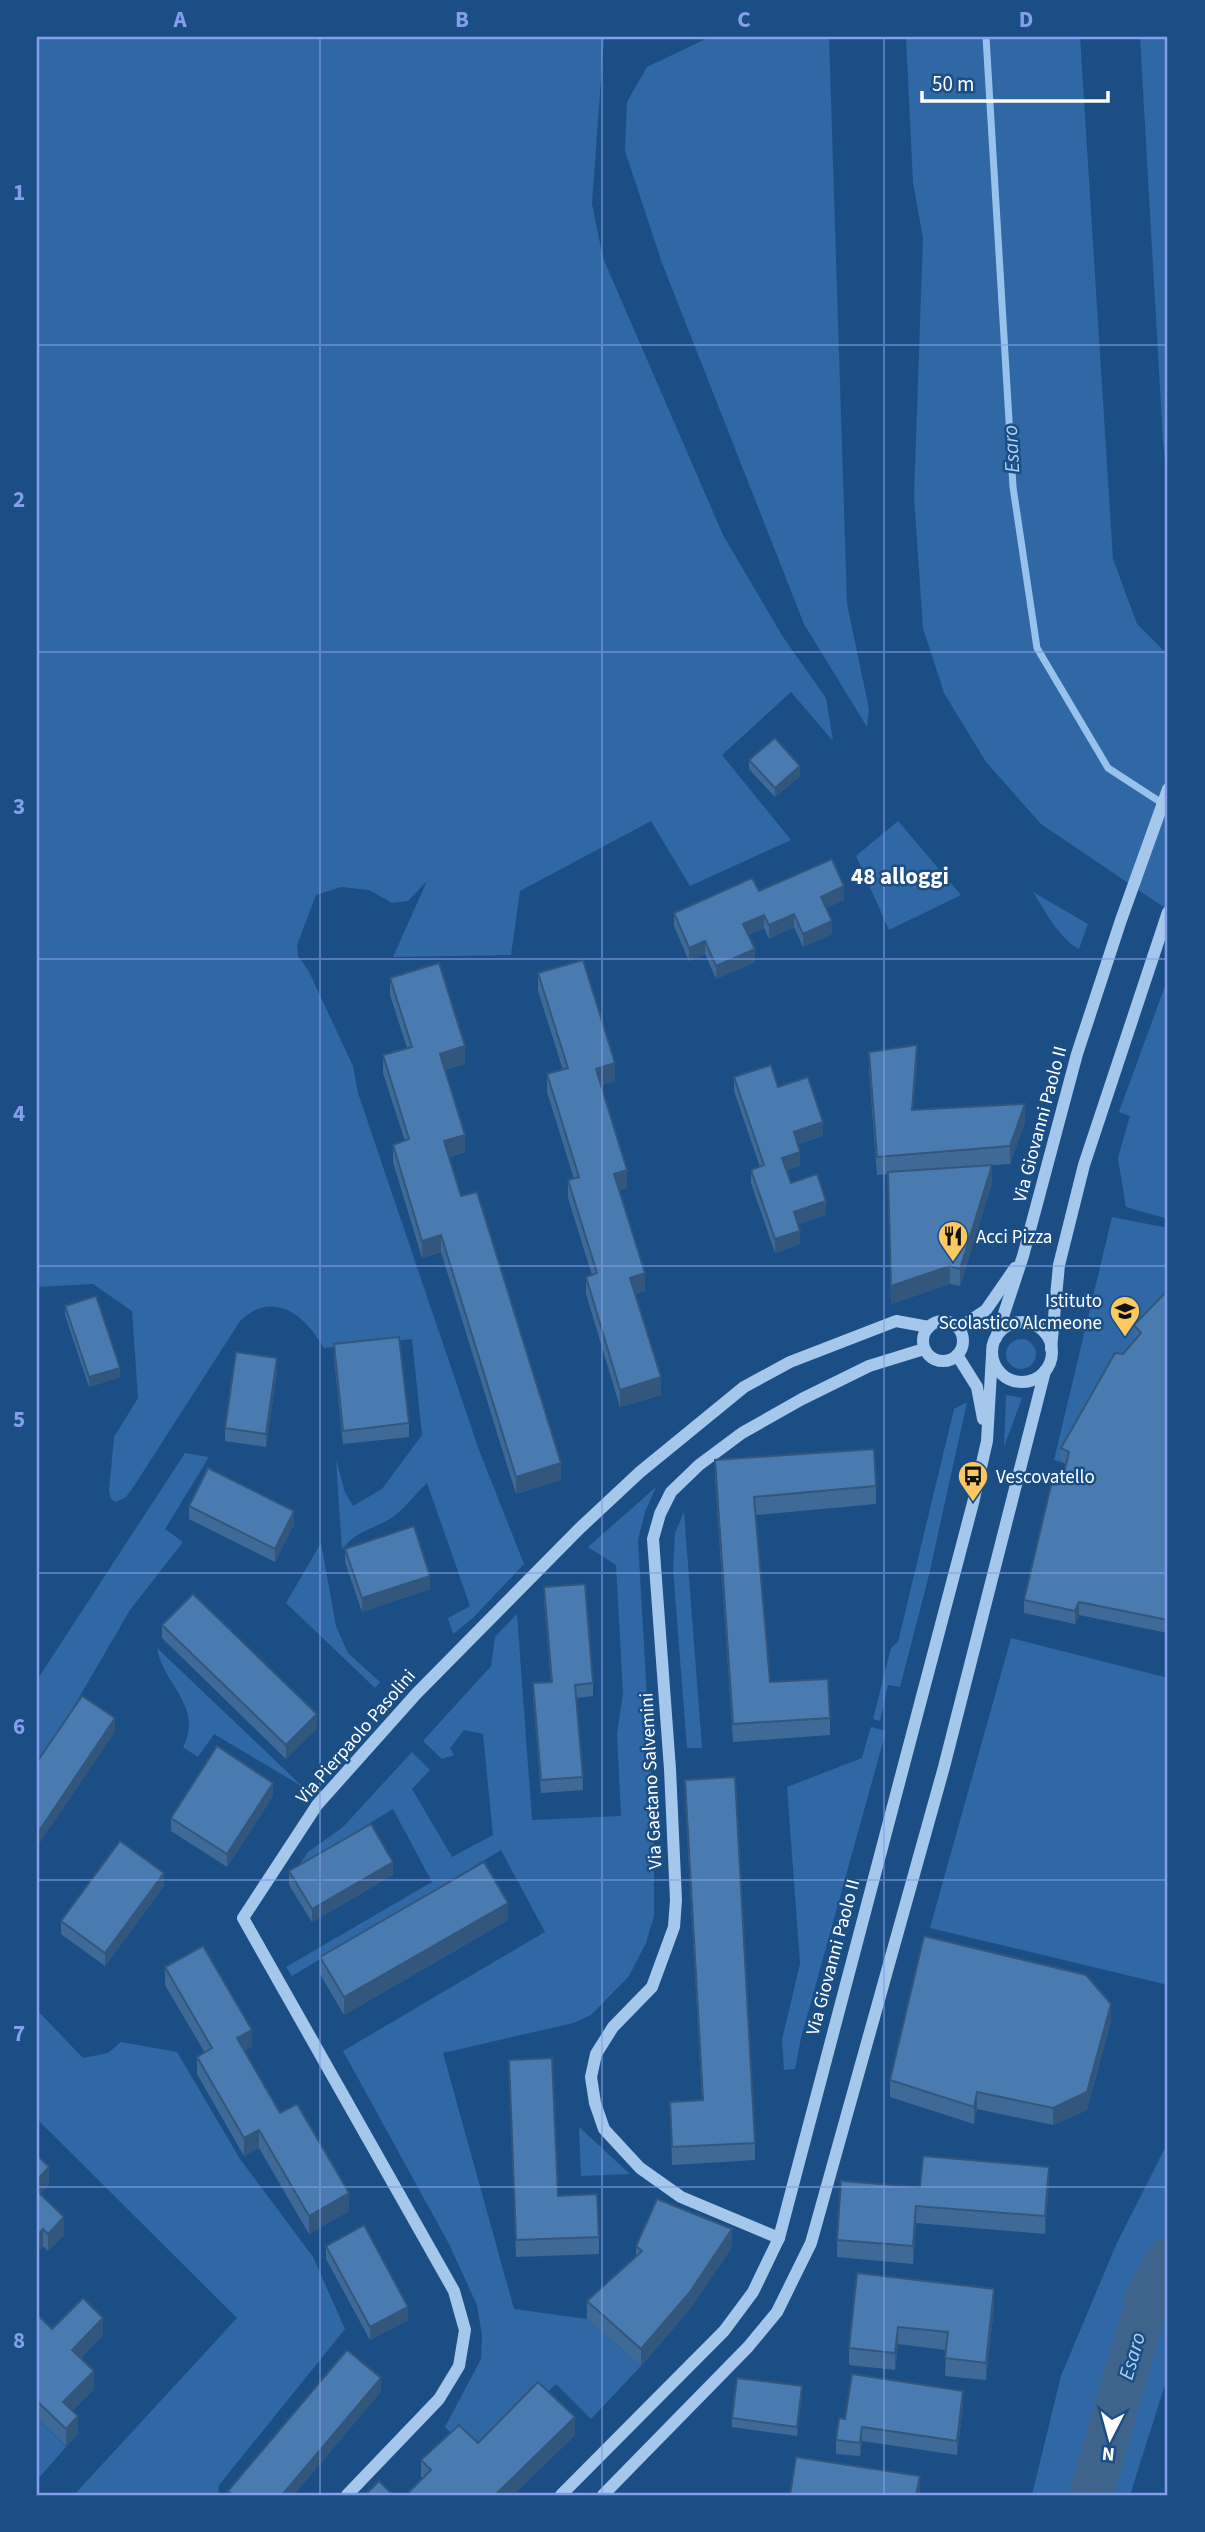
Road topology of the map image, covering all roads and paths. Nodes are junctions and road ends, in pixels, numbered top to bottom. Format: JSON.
{"nodes":[{"id":1,"x":1168,"y":789,"type":"edge"},
{"id":2,"x":1168,"y":912,"type":"edge"},
{"id":3,"x":1023,"y":1256,"type":"junction"},
{"id":4,"x":929,"y":1327,"type":"junction"},
{"id":5,"x":959,"y":1328,"type":"junction"},
{"id":6,"x":996,"y":1338,"type":"junction"},
{"id":7,"x":924,"y":1349,"type":"junction"},
{"id":8,"x":1051,"y":1349,"type":"junction"},
{"id":9,"x":957,"y":1355,"type":"junction"},
{"id":10,"x":992,"y":1355,"type":"junction"},
{"id":11,"x":1045,"y":1371,"type":"junction"},
{"id":12,"x":987,"y":1441,"type":"junction"},
{"id":13,"x":779,"y":2238,"type":"junction"},
{"id":14,"x":347,"y":2495,"type":"edge"},
{"id":15,"x":561,"y":2495,"type":"edge"},
{"id":16,"x":603,"y":2495,"type":"edge"}],
"edges":[{"from":1,"to":3,"type":"street","name":"Via Giovanni Paolo II"},
{"from":2,"to":8,"type":"street"},
{"from":3,"to":5,"type":"street"},
{"from":3,"to":6,"type":"street","name":"Via Giovanni Paolo II"},
{"from":4,"to":5,"type":"street"},
{"from":4,"to":7,"type":"street"},
{"from":4,"to":14,"type":"street","name":"Via Pierpaolo Pasolini"},
{"from":5,"to":9,"type":"street"},
{"from":6,"to":8,"type":"street"},
{"from":6,"to":10,"type":"street"},
{"from":7,"to":9,"type":"street"},
{"from":7,"to":13,"type":"street","name":"Via Gaetano Salvemini"},
{"from":8,"to":11,"type":"street"},
{"from":9,"to":12,"type":"street"},
{"from":10,"to":11,"type":"street"},
{"from":10,"to":12,"type":"street","name":"Via Giovanni Paolo II"},
{"from":11,"to":16,"type":"street"},
{"from":12,"to":13,"type":"street","name":"Via Giovanni Paolo II"},
{"from":13,"to":15,"type":"street","name":"Via Giovanni Paolo II"}]}
